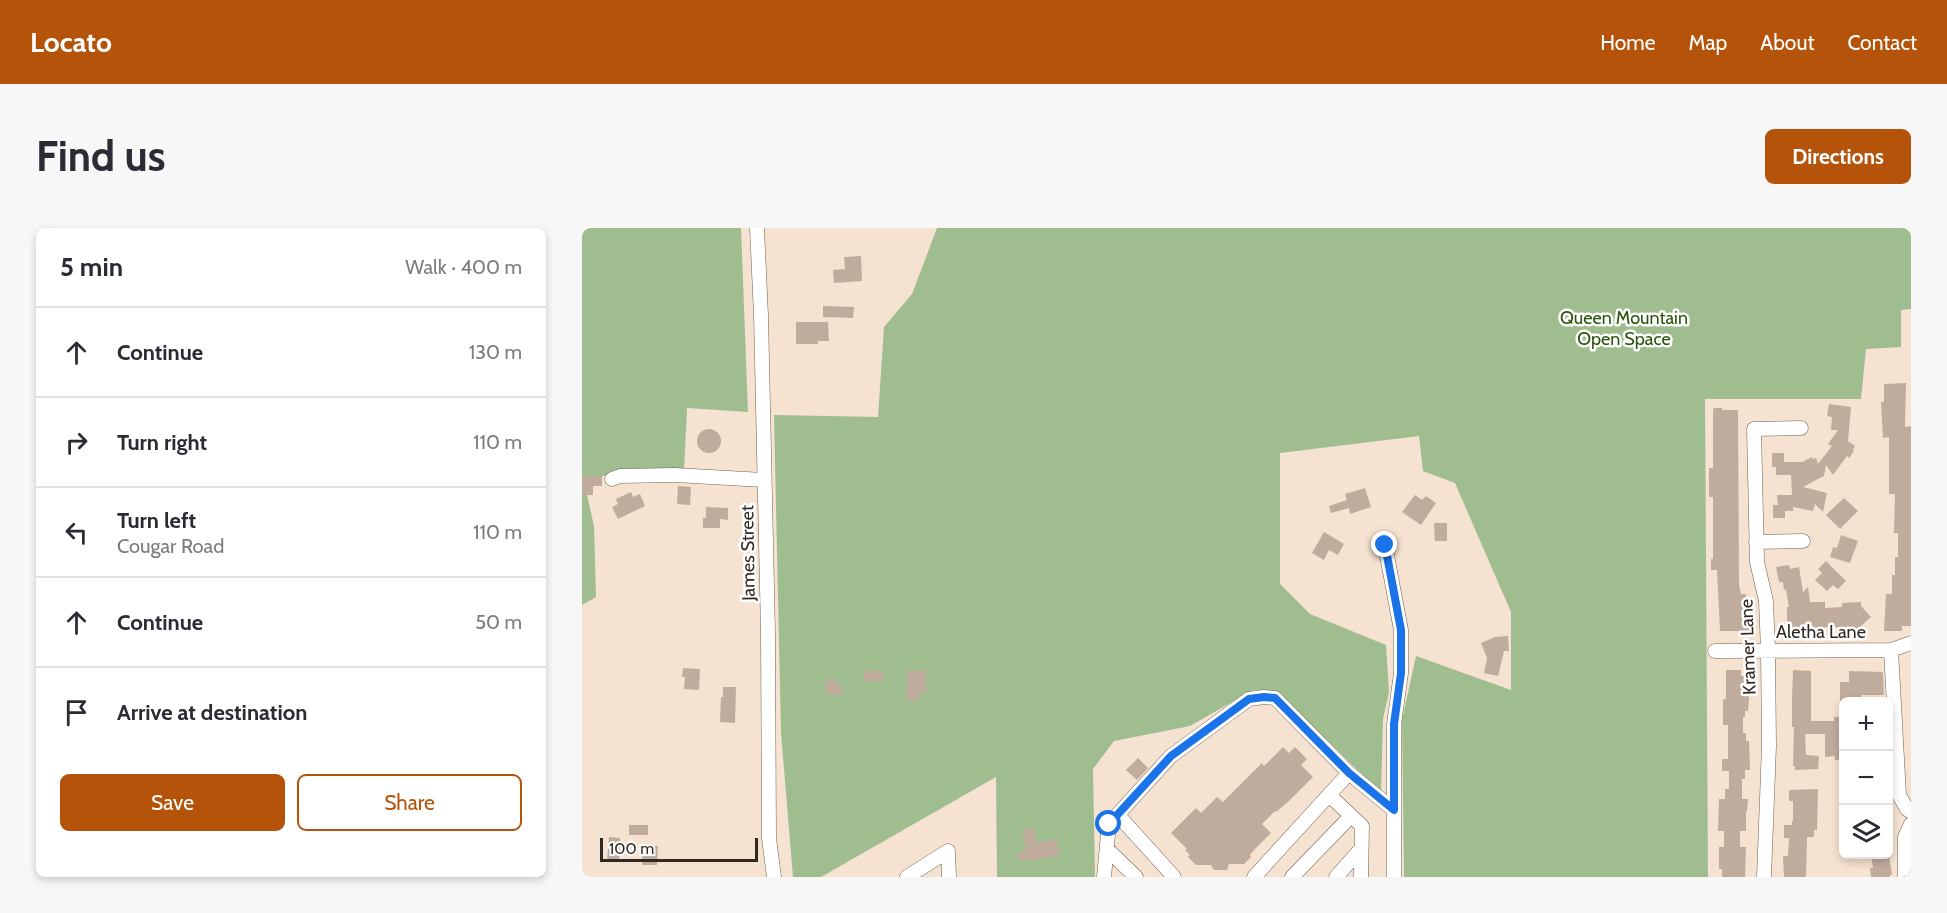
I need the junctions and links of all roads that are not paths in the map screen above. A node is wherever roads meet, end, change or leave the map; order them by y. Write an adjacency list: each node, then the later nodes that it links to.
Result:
1 (757, 228): 4 (street, James Street)
2 (1802, 428): 6 (street, Kramer Lane)
3 (612, 479): 4 (street)
4 (764, 480): 21 (street, James Street)
5 (1803, 541): 6 (street)
6 (1756, 542): 9 (street, Kramer Lane)
7 (1385, 545): 14 (street)
8 (1911, 643): 10 (street, Aletha Lane)
9 (1768, 650): 10 (street, Aletha Lane); 11 (street, Aletha Lane); 33 (street, Kramer Lane)
10 (1891, 650): 15 (street)
11 (1715, 651)
12 (1349, 773): 13 (street); 14 (street); 16 (street)
13 (1329, 795): 17 (street); 28 (street)
14 (1394, 810): 32 (street)
15 (1911, 812)
16 (1118, 815): 19 (street); 27 (street)
17 (1351, 816): 20 (street); 29 (street)
18 (1911, 824): 22 (street)
19 (1107, 849): 25 (street); 26 (street)
20 (1361, 849): 30 (street); 31 (street)
21 (773, 876)
22 (1905, 876)
23 (907, 877): 24 (street)
24 (949, 877)
25 (1104, 877)
26 (1136, 877)
27 (1174, 877)
28 (1254, 877)
29 (1293, 877)
30 (1336, 877)
31 (1361, 877)
32 (1394, 877)
33 (1764, 877)

